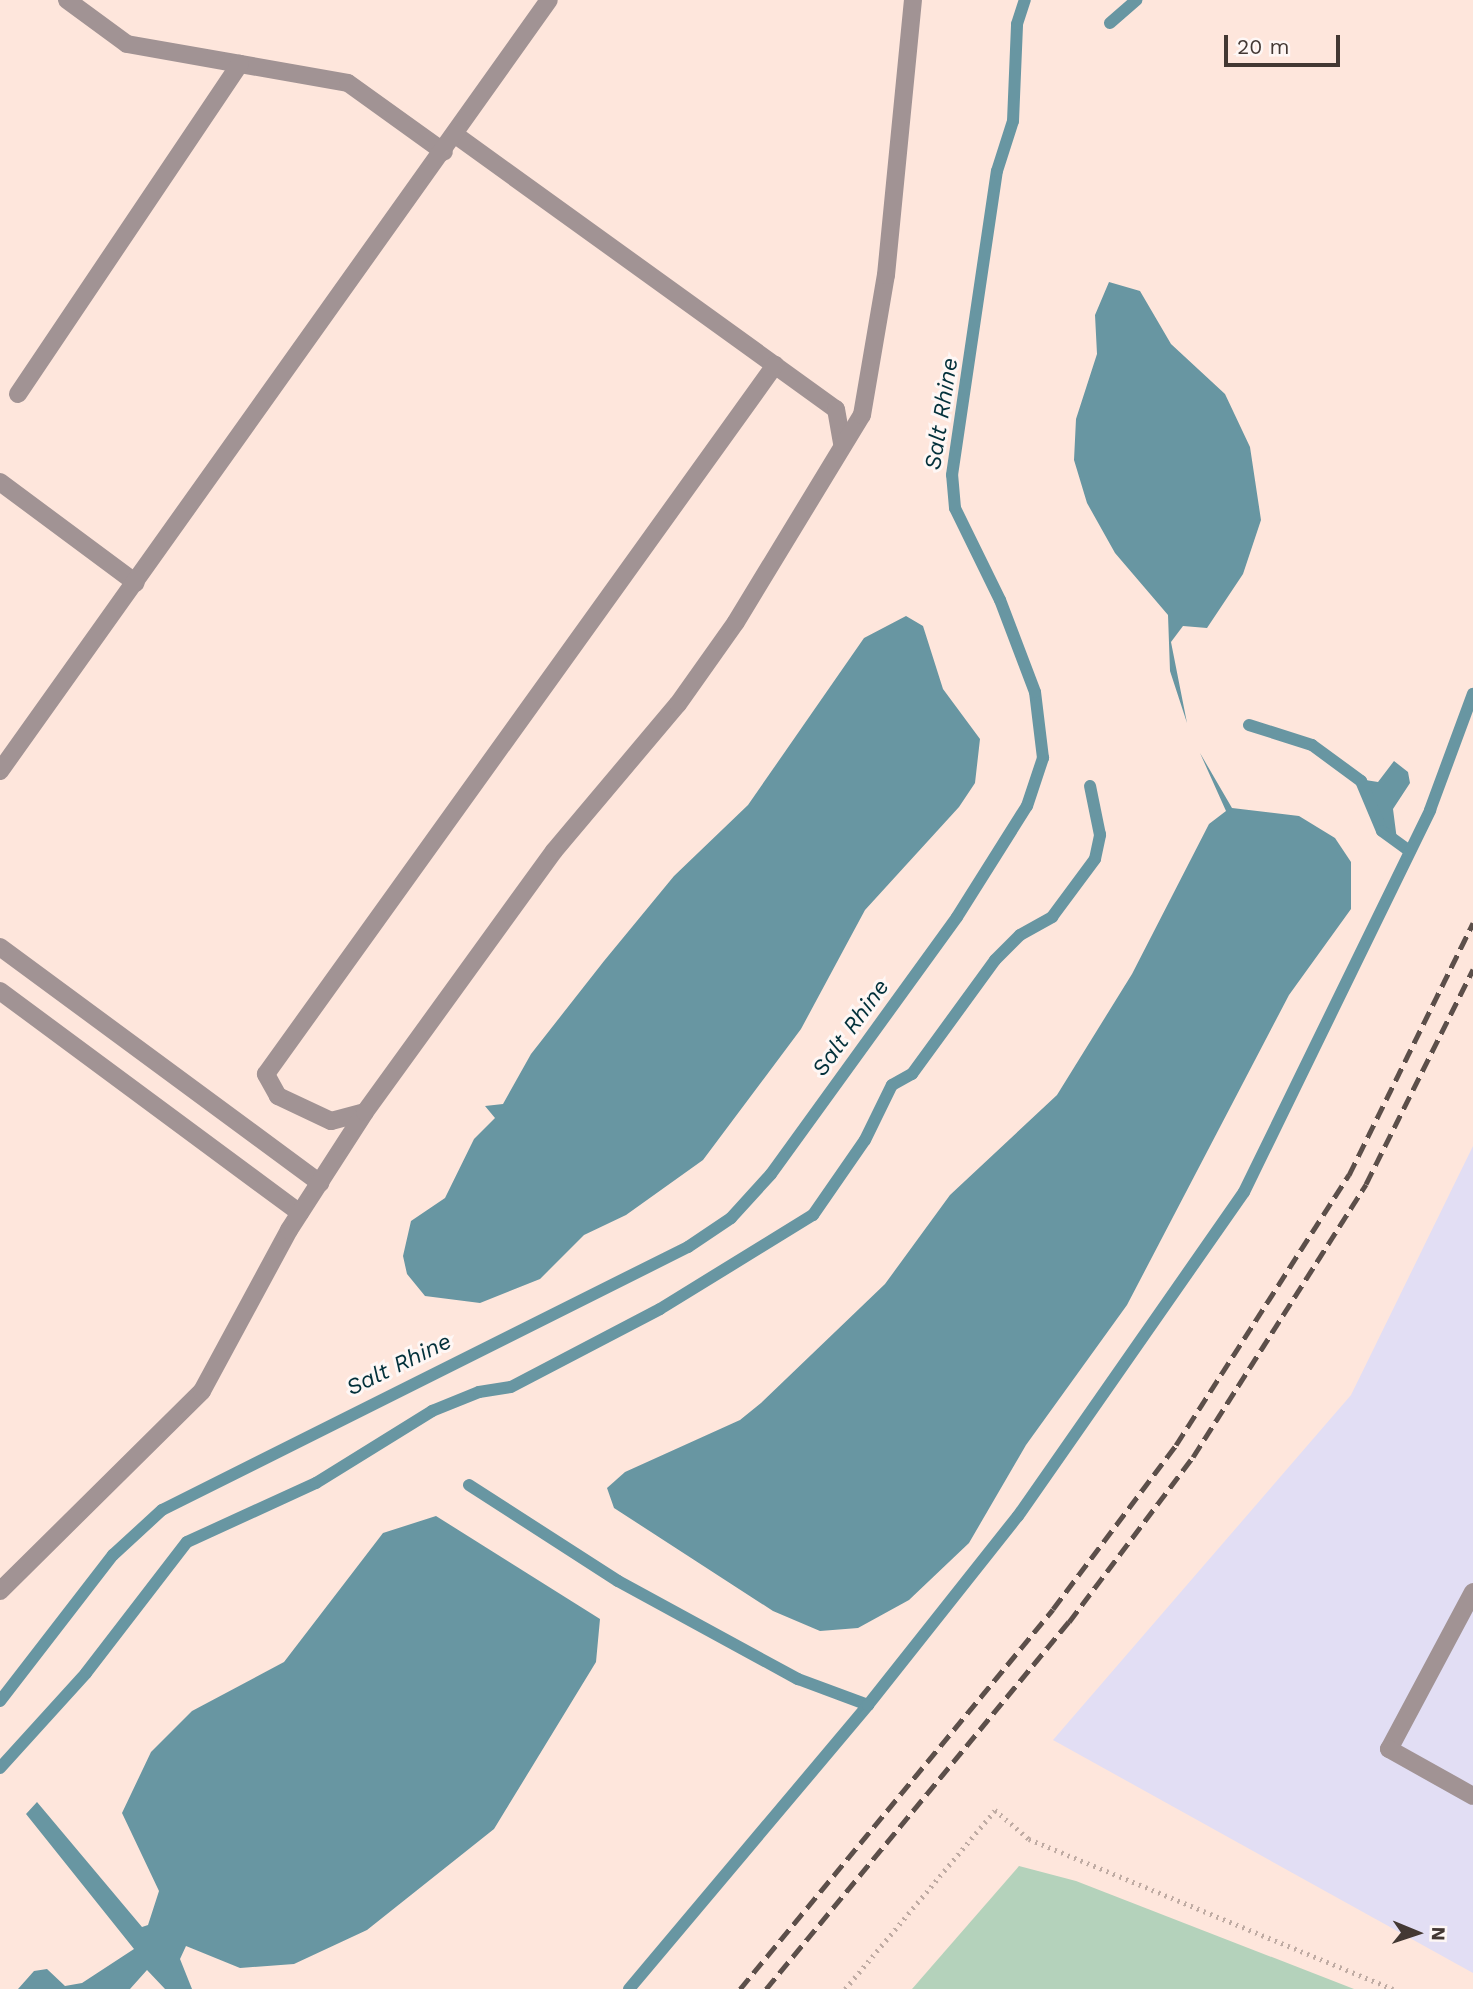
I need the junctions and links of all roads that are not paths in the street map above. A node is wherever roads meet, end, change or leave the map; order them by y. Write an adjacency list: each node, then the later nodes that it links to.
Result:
1 (66, 0): 4 (lane)
2 (549, 0): 5 (lane)
3 (913, 0): 9 (lane)
4 (240, 64): 6 (lane); 8 (lane)
5 (457, 136): 6 (lane); 7 (lane)
6 (444, 152): 11 (lane)
7 (775, 365): 9 (lane); 15 (lane)
8 (18, 394)
9 (842, 443): 15 (lane)
10 (0, 482): 11 (lane)
11 (136, 583): 12 (lane)
12 (0, 771)
13 (0, 947): 16 (lane)
14 (0, 991): 17 (lane)
15 (365, 1112): 16 (lane)
16 (320, 1183): 17 (lane)
17 (300, 1213): 18 (lane)
18 (0, 1591)
19 (1473, 1592): 20 (lane)
20 (1473, 1796)

